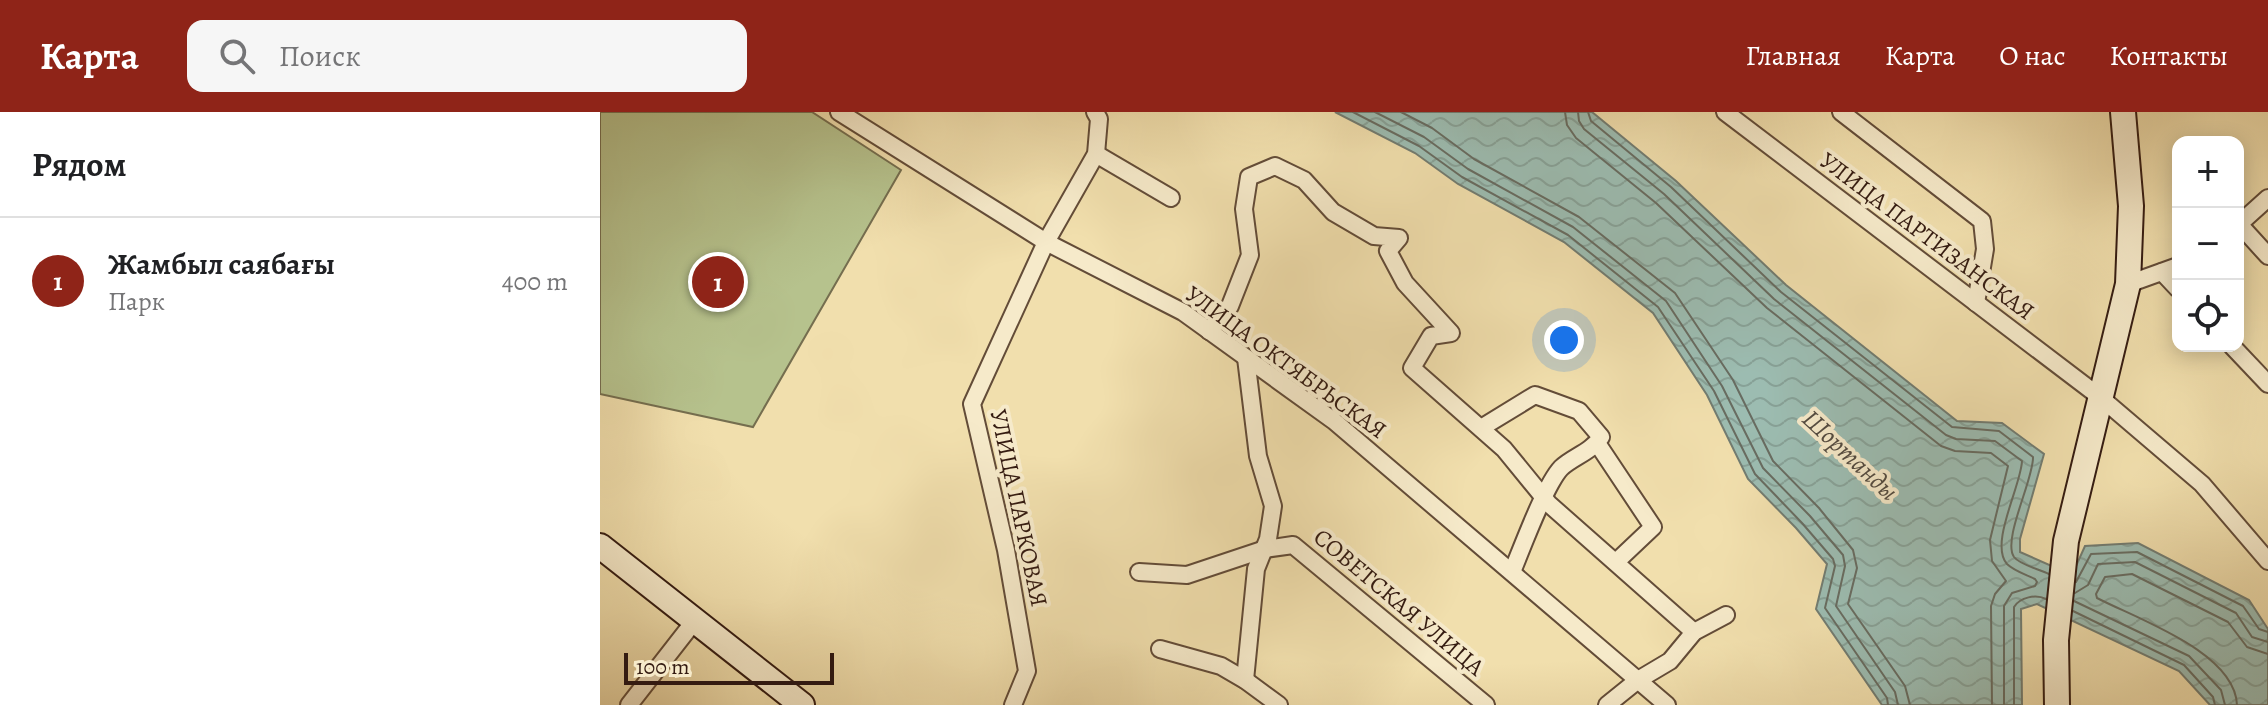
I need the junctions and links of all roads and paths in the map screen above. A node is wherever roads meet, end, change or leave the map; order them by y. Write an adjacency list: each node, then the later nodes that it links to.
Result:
1 (839, 112): 11 (street, УЛИЦА ОКТЯБРЬСКАЯ)
2 (1095, 112): 6 (street, УЛИЦА ПАРКОВАЯ)
3 (1725, 112): 15 (street, УЛИЦА ПАРТИЗАНСКАЯ)
4 (1841, 112): 15 (street)
5 (2123, 112): 14 (street)
6 (1096, 154): 7 (street); 11 (street, УЛИЦА ПАРКОВАЯ)
7 (1171, 198)
8 (2268, 198): 9 (street)
9 (2244, 219)
10 (2244, 230): 12 (street)
11 (1046, 242): 16 (street, УЛИЦА ОКТЯБРЬСКАЯ); 38 (street, УЛИЦА ПАРКОВАЯ)
12 (2268, 256)
13 (2170, 269): 14 (street)
14 (2128, 284): 20 (street)
15 (1976, 303): 20 (street, УЛИЦА ПАРТИЗАНСКАЯ)
16 (1209, 331): 18 (street, УЛИЦА ОКТЯБРЬСКАЯ); 21 (street)
17 (2238, 352): 19 (street)
18 (1246, 358): 25 (street); 29 (street, УЛИЦА ОКТЯБРЬСКАЯ)
19 (2268, 384)
20 (2100, 397): 26 (street, УЛИЦА ПАРТИЗАНСКАЯ); 43 (street)
21 (1481, 428): 22 (street); 23 (street)
22 (1597, 443): 23 (street); 27 (street)
23 (1544, 498): 27 (street); 29 (street)
24 (600, 546): 31 (street)
25 (1265, 549): 28 (street, СОВЕТСКАЯ УЛИЦА); 34 (street); 40 (street, СОВЕТСКАЯ УЛИЦА)
26 (2268, 561)
27 (1616, 562): 32 (street)
28 (1139, 572)
29 (1512, 572): 35 (street, УЛИЦА ОКТЯБРЬСКАЯ)
30 (1726, 615): 32 (street)
31 (696, 619): 36 (street); 37 (street)
32 (1694, 632): 35 (street)
33 (1160, 649): 34 (street)
34 (1245, 680): 39 (street)
35 (1638, 680): 41 (street); 42 (street, УЛИЦА ОКТЯБРЬСКАЯ)
36 (629, 705)
37 (802, 705)
38 (1013, 705)
39 (1279, 705)
40 (1486, 705)
41 (1607, 705)
42 (1667, 705)
43 (2057, 705)

